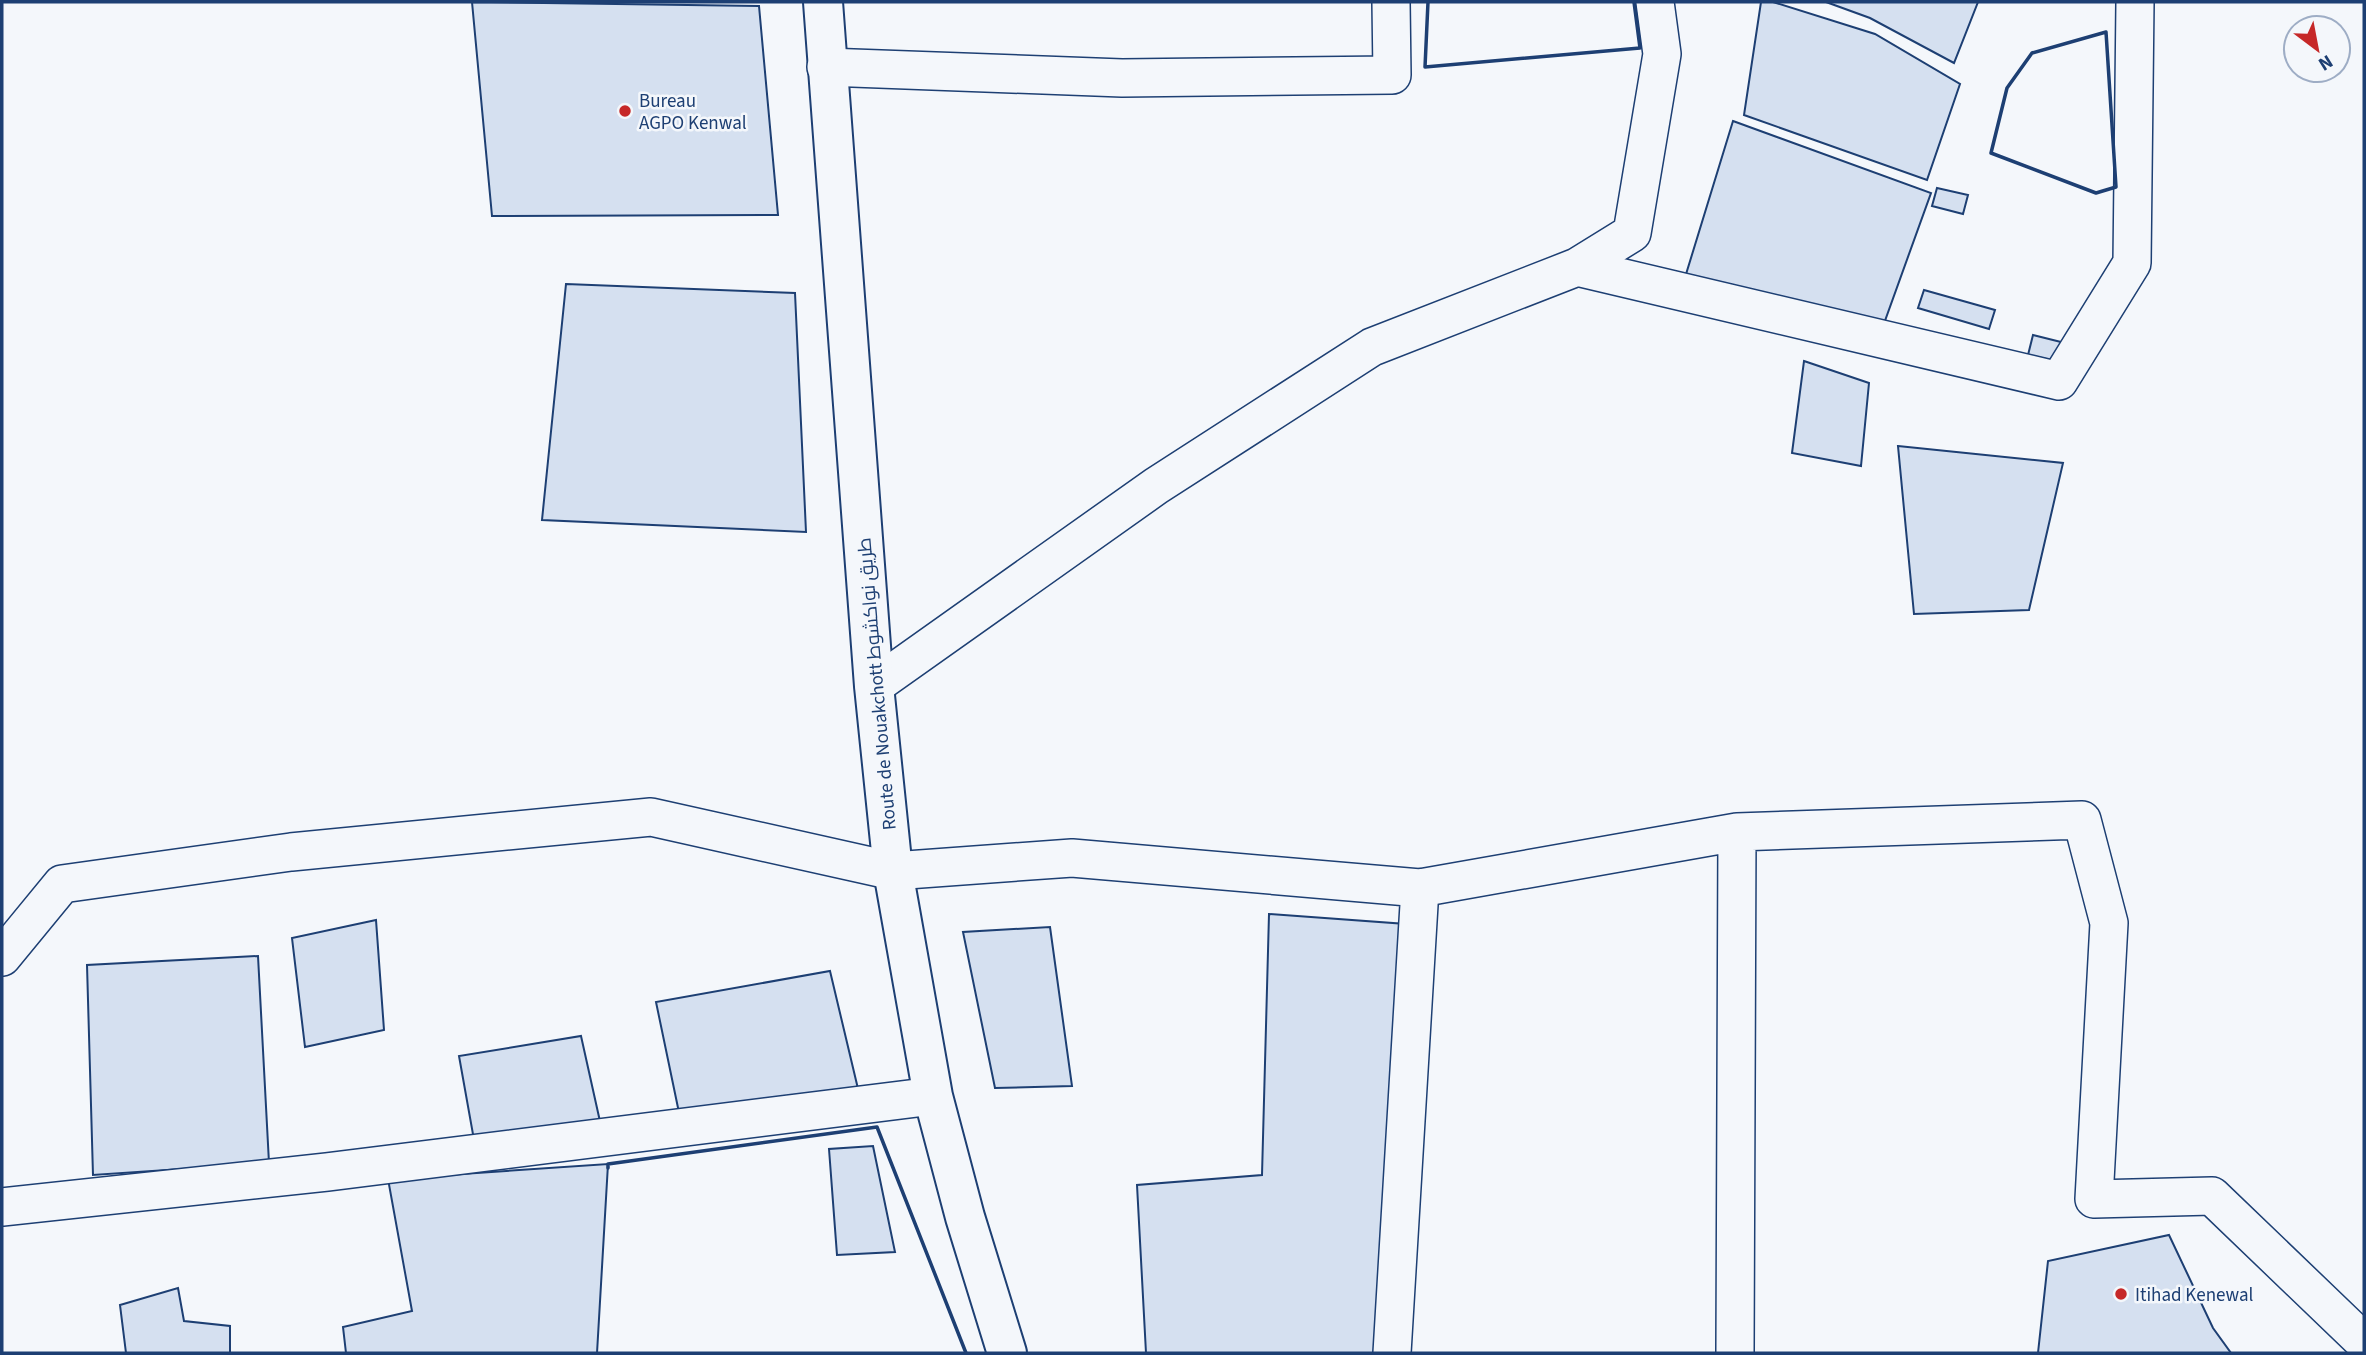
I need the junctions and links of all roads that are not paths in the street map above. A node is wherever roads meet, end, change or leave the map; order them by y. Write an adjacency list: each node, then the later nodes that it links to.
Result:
1 (823, 2): 5 (highway, Route de Nouakchott طريق نواكشوط)
2 (1391, 2): 5 (street)
3 (1655, 2): 6 (street)
4 (2135, 2): 6 (street)
5 (827, 67): 7 (highway, Route de Nouakchott طريق نواكشوط)
6 (1577, 267): 7 (street)
7 (874, 686): 9 (highway, Route de Nouakchott طريق نواكشوط)
8 (1737, 832): 10 (street); 14 (street); 17 (street)
9 (893, 871): 10 (street); 11 (street); 12 (highway, Route de Nouakchott طريق نواكشوط)
10 (1420, 888): 16 (street)
11 (2, 957)
12 (933, 1096): 13 (street); 15 (highway, Route de Nouakchott طريق نواكشوط)
13 (2, 1207)
14 (2364, 1342)
15 (1007, 1353)
16 (1392, 1353)
17 (1735, 1353)

